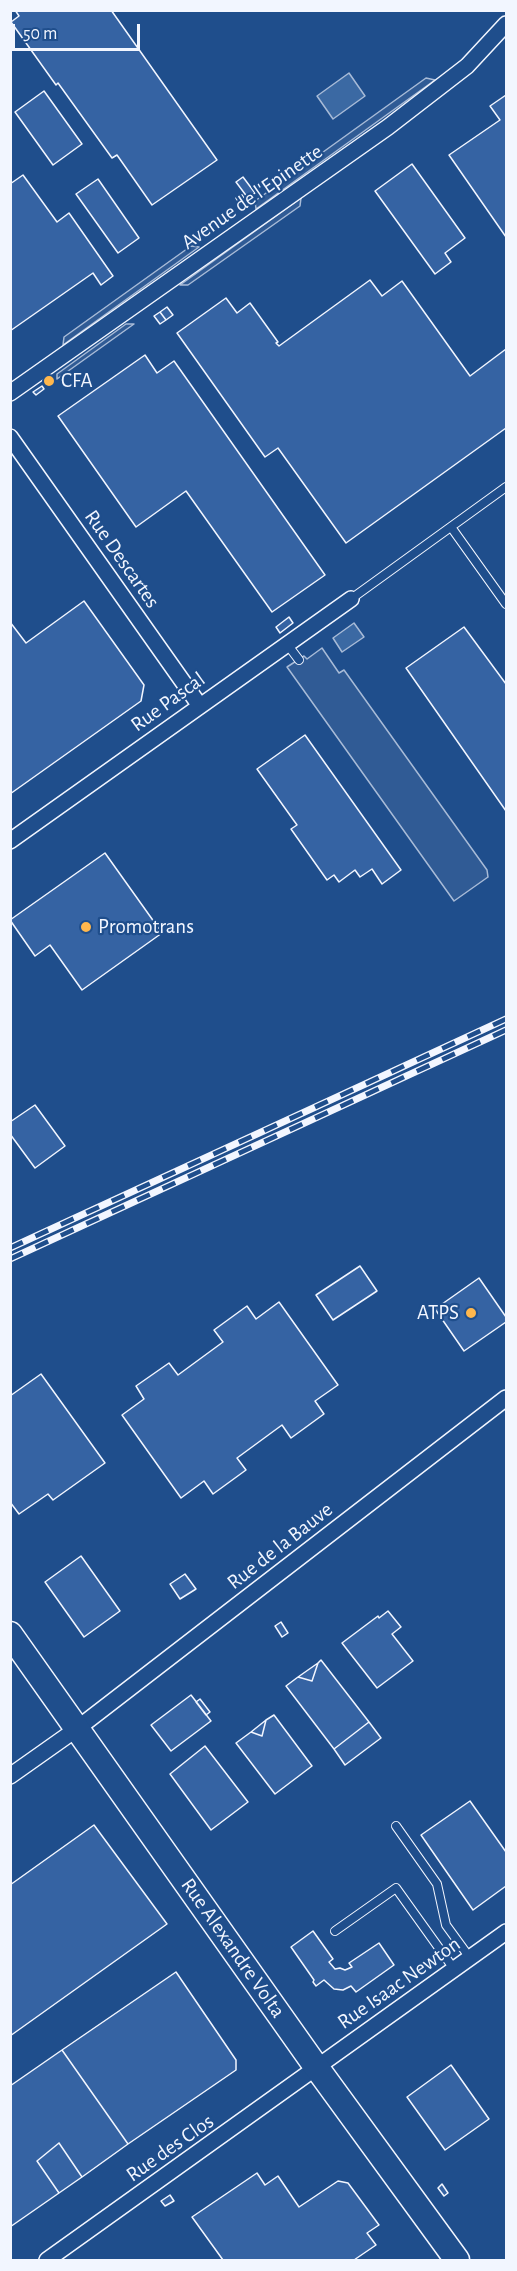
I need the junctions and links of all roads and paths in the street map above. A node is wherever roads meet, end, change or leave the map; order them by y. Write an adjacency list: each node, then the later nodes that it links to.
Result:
1 (507, 24): 2 (street, Avenue de l'Epinette)
2 (10, 393)
3 (10, 437): 10 (street, Rue Descartes)
4 (507, 487): 5 (lane)
5 (451, 527): 6 (lane); 7 (lane)
6 (351, 599): 8 (street, Rue Pascal)
7 (507, 604)
8 (287, 644): 9 (lane); 10 (street, Rue Pascal)
9 (298, 660)
10 (200, 706): 11 (street, Rue Pascal)
11 (10, 841)
12 (507, 1398): 14 (street, Rue de la Bauve)
13 (10, 1634): 14 (main road, Rue Alexandre Volta)
14 (78, 1728): 15 (street, Rue de la Bauve); 21 (main road, Rue Alexandre Volta)
15 (10, 1776)
16 (396, 1826): 19 (lane)
17 (335, 1931): 20 (lane)
18 (507, 1932): 19 (street, Rue Isaac Newton)
19 (470, 1958): 20 (street, Rue Isaac Newton)
20 (455, 1970): 21 (street, Rue Isaac Newton)
21 (317, 2068): 22 (street, Rue des Clos); 23 (main road, Rue Alexandre Volta)
22 (47, 2260)
23 (457, 2260)

